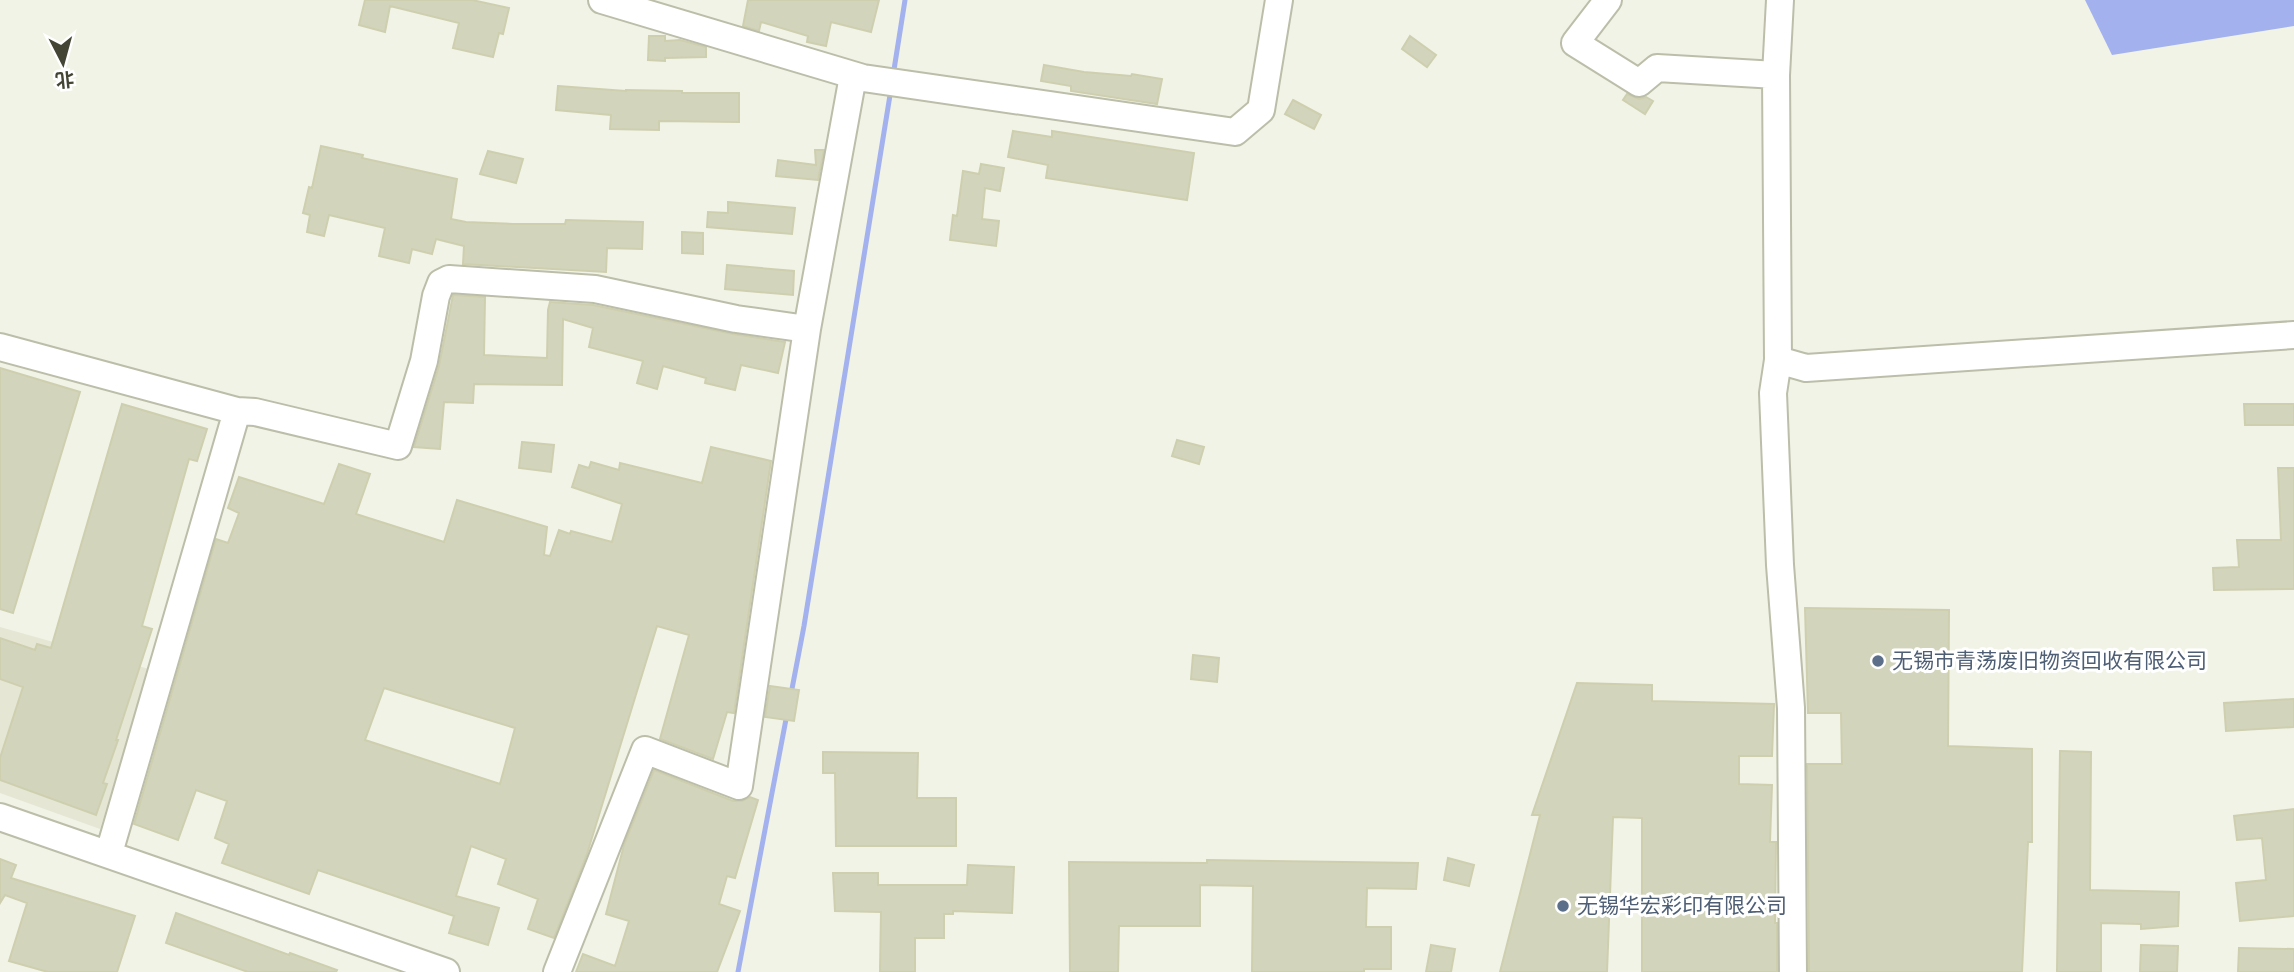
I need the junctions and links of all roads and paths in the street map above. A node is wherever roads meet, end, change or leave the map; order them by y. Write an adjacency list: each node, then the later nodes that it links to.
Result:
1 (602, 0): 6 (street)
2 (1279, 0): 6 (street)
3 (1608, 0): 5 (street)
4 (1780, 0): 5 (street)
5 (1776, 75): 10 (street)
6 (858, 77): 7 (street)
7 (807, 329): 11 (street); 15 (street)
8 (2294, 335): 10 (street)
9 (0, 346): 11 (street)
10 (1777, 360): 16 (street)
11 (237, 411): 13 (street)
12 (0, 817): 13 (street)
13 (109, 853): 14 (street)
14 (446, 972)
15 (556, 972)
16 (1793, 972)

